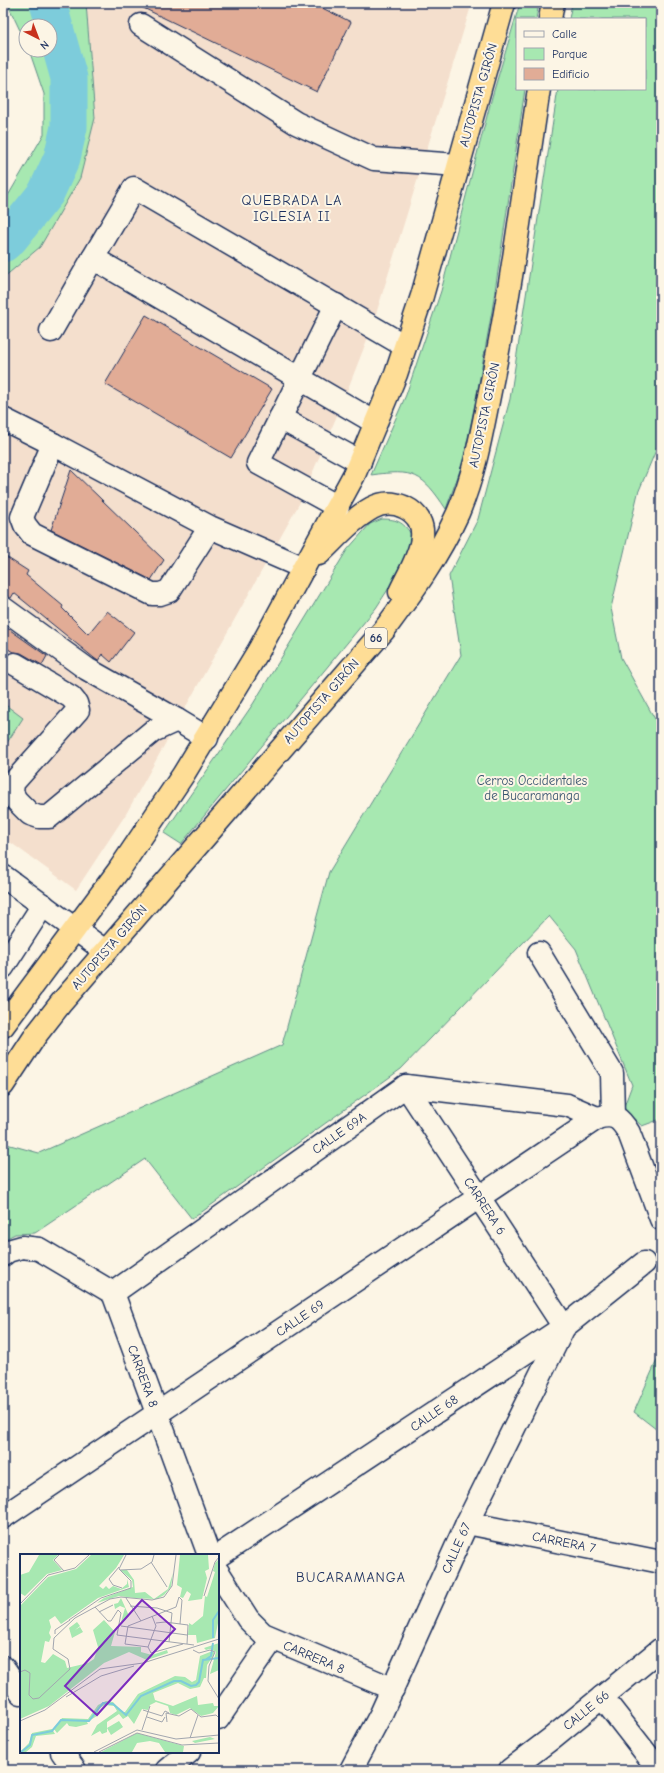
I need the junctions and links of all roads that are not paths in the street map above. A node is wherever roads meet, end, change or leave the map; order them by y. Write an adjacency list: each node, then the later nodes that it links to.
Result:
1 (504, 3): 6 (highway, AUTOPISTA GIRÓN)
2 (553, 3): 3 (highway)
3 (550, 18)
4 (141, 25): 6 (street)
5 (539, 90): 21 (highway, AUTOPISTA GIRÓN / 66)
6 (458, 165): 10 (highway, AUTOPISTA GIRÓN)
7 (93, 258): 8 (street); 9 (street); 11 (street)
8 (336, 305): 10 (street); 11 (street)
9 (51, 331)
10 (405, 346): 14 (highway, AUTOPISTA GIRÓN)
11 (299, 379): 12 (street); 14 (street)
12 (280, 418): 16 (street); 17 (street)
13 (3, 419): 15 (street)
14 (376, 423): 16 (highway, AUTOPISTA GIRÓN)
15 (53, 444): 18 (street); 18 (street)
16 (360, 462): 17 (highway, AUTOPISTA GIRÓN)
17 (338, 507): 19 (highway, AUTOPISTA GIRÓN)
18 (210, 527): 19 (street)
19 (304, 568): 21 (highway); 24 (highway, AUTOPISTA GIRÓN)
20 (3, 608): 23 (street)
21 (384, 630): 28 (highway, AUTOPISTA GIRÓN / 66)
22 (15, 664): 23 (street)
23 (177, 720): 24 (street)
24 (207, 738): 27 (highway, AUTOPISTA GIRÓN)
25 (3, 876): 26 (street)
26 (43, 905): 27 (street); 30 (street)
27 (75, 929): 28 (street); 31 (highway, AUTOPISTA GIRÓN)
28 (105, 951): 32 (highway, AUTOPISTA GIRÓN / 66)
29 (540, 953): 34 (street)
30 (3, 967)
31 (3, 1026)
32 (3, 1084)
33 (406, 1086): 34 (street); 35 (street, CARRERA 6); 39 (street, CALLE 69A)
34 (605, 1117): 35 (street, CALLE 69); 36 (street)
35 (479, 1197): 40 (street, CARRERA 6); 41 (street, CALLE 69)
36 (661, 1219)
37 (13, 1251): 39 (street)
38 (644, 1263): 40 (street, CALLE 68)
39 (113, 1293): 41 (street, CARRERA 8)
40 (564, 1327): 43 (street, CALLE 67); 45 (street, CALLE 68)
41 (157, 1414): 42 (street, CALLE 69); 44 (street, CARRERA 8)
42 (3, 1518)
43 (467, 1523): 46 (street, CARRERA 7); 51 (street, CALLE 67)
44 (209, 1554)
45 (219, 1555)
46 (661, 1562)
47 (219, 1574): 48 (street, CARRERA 8)
48 (273, 1639): 51 (street, CARRERA 8); 54 (street)
49 (661, 1649): 53 (street, CALLE 66)
50 (3, 1667): 52 (street)
51 (393, 1689): 59 (street, CALLE 67)
52 (16, 1692)
53 (602, 1697): 60 (street, CALLE 66); 61 (street)
54 (219, 1718)
55 (63, 1753): 57 (street)
56 (188, 1753): 58 (street)
57 (74, 1770)
58 (167, 1770)
59 (351, 1770)
60 (510, 1770)
61 (659, 1770)

